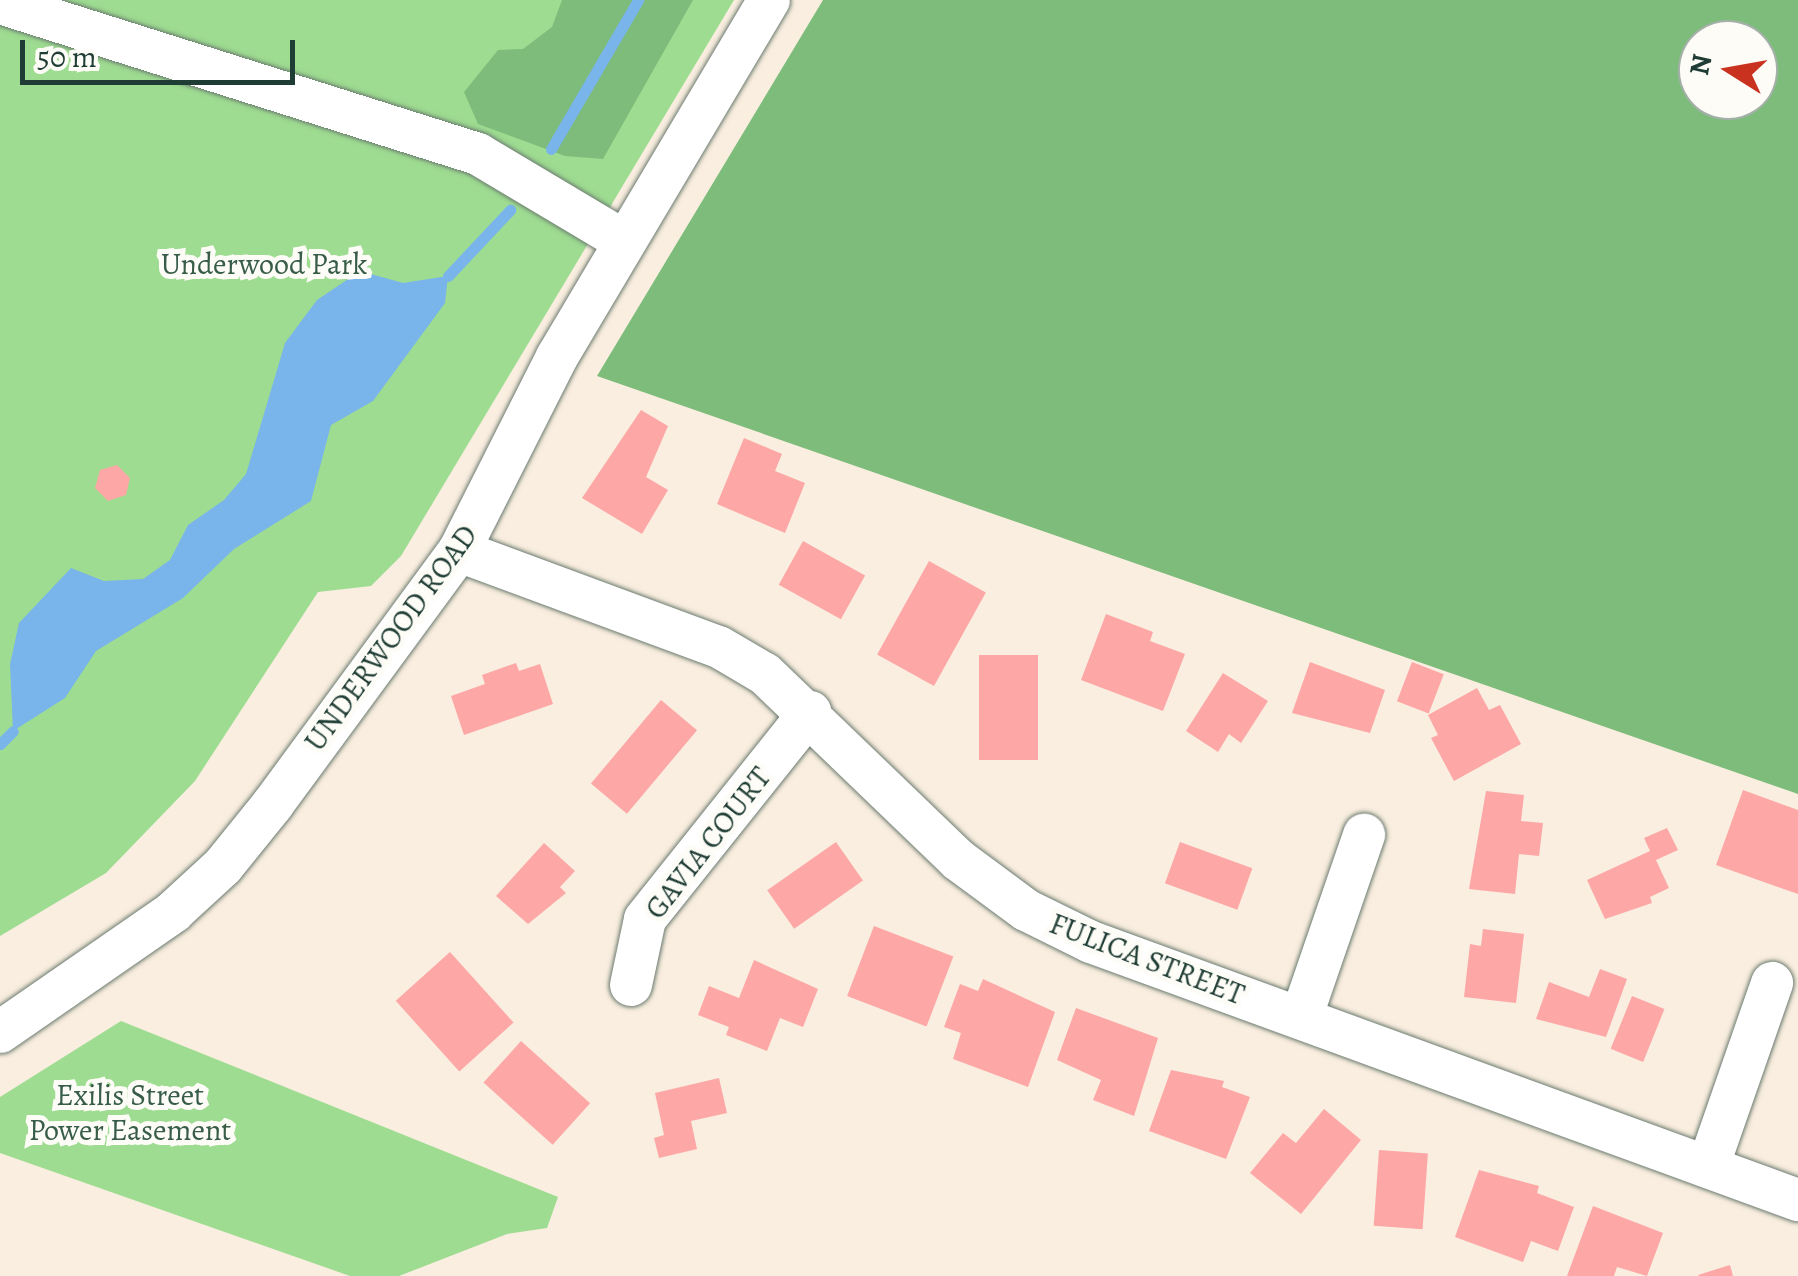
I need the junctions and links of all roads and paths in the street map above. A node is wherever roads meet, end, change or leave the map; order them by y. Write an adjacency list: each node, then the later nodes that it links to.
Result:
1 (770, 0): 3 (street, UNDERWOOD ROAD)
2 (0, 3): 3 (street)
3 (624, 241): 4 (street, UNDERWOOD ROAD)
4 (459, 550): 5 (street, FULICA STREET); 10 (street, UNDERWOOD ROAD)
5 (810, 712): 8 (street, GAVIA COURT); 9 (street, FULICA STREET)
6 (1364, 834): 9 (street)
7 (1772, 983): 11 (street)
8 (631, 985)
9 (1302, 1018): 11 (street, FULICA STREET)
10 (0, 1032)
11 (1708, 1167): 12 (street, FULICA STREET)
12 (1798, 1200)

